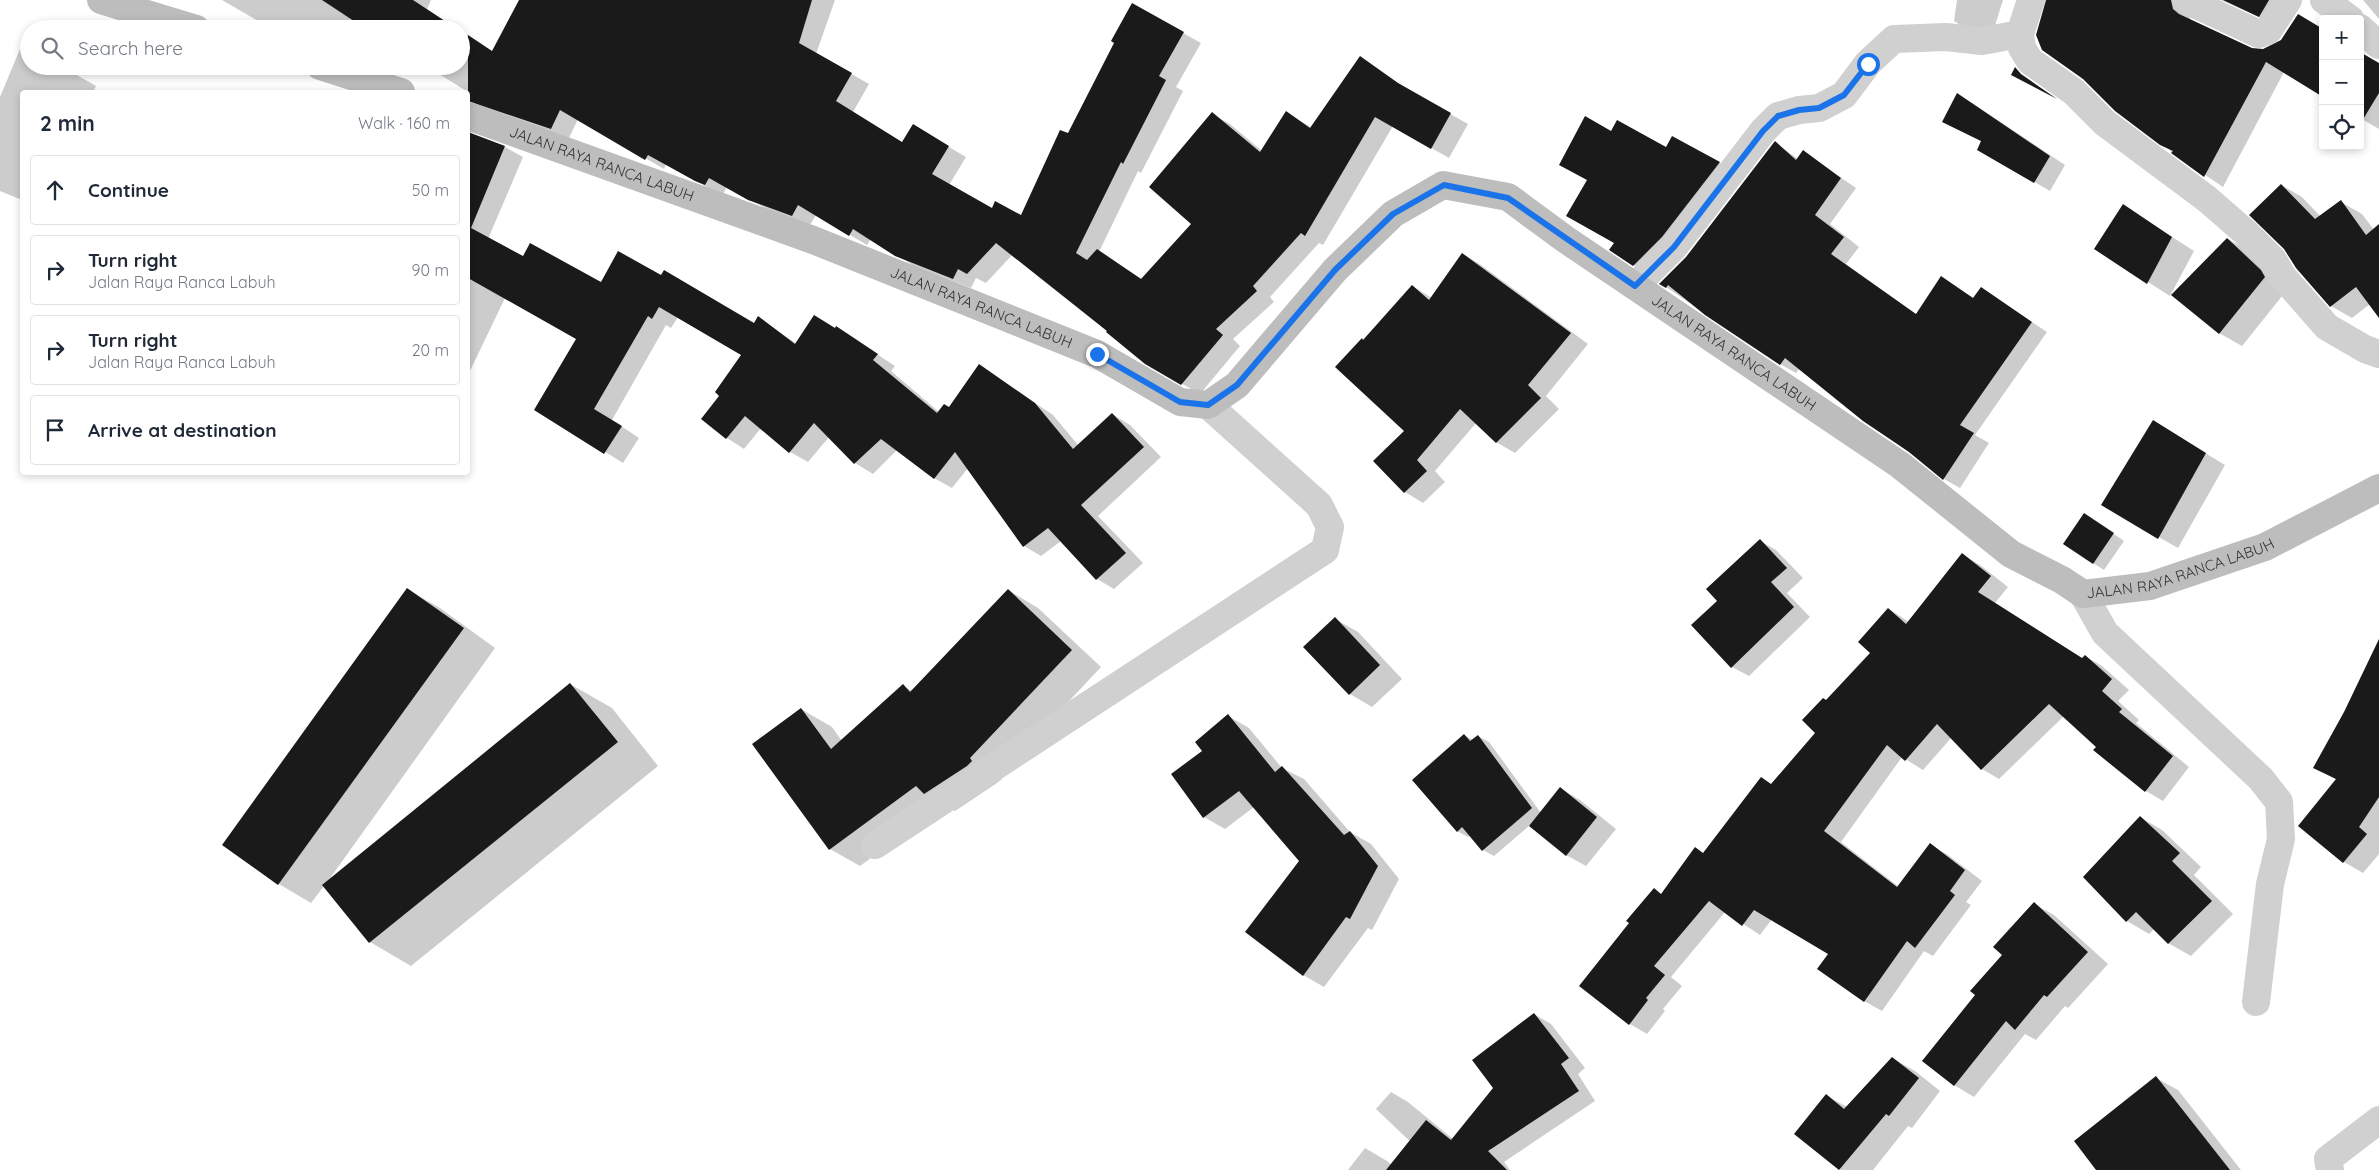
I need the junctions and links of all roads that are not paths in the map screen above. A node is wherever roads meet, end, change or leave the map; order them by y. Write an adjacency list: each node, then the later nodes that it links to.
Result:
1 (100, 0): 7 (street)
2 (2030, 0): 9 (street)
3 (2186, 0): 4 (street)
4 (2288, 0)
5 (2324, 0): 6 (street)
6 (2345, 15)
7 (166, 20)
8 (2364, 32): 10 (street)
9 (2020, 34): 14 (street); 15 (street)
10 (2379, 45)
11 (348, 75): 12 (street)
12 (395, 90)
13 (470, 117): 16 (street, JALAN RAYA RANCA LABUH)
14 (1635, 286): 16 (street, JALAN RAYA RANCA LABUH); 18 (street, JALAN RAYA RANCA LABUH)
15 (2379, 354)
16 (1208, 405): 19 (street)
17 (2379, 488): 18 (street, JALAN RAYA RANCA LABUH)
18 (2083, 594): 20 (street)
19 (875, 846)
20 (2256, 1002)
21 (2379, 1120): 22 (street)
22 (2330, 1170)

